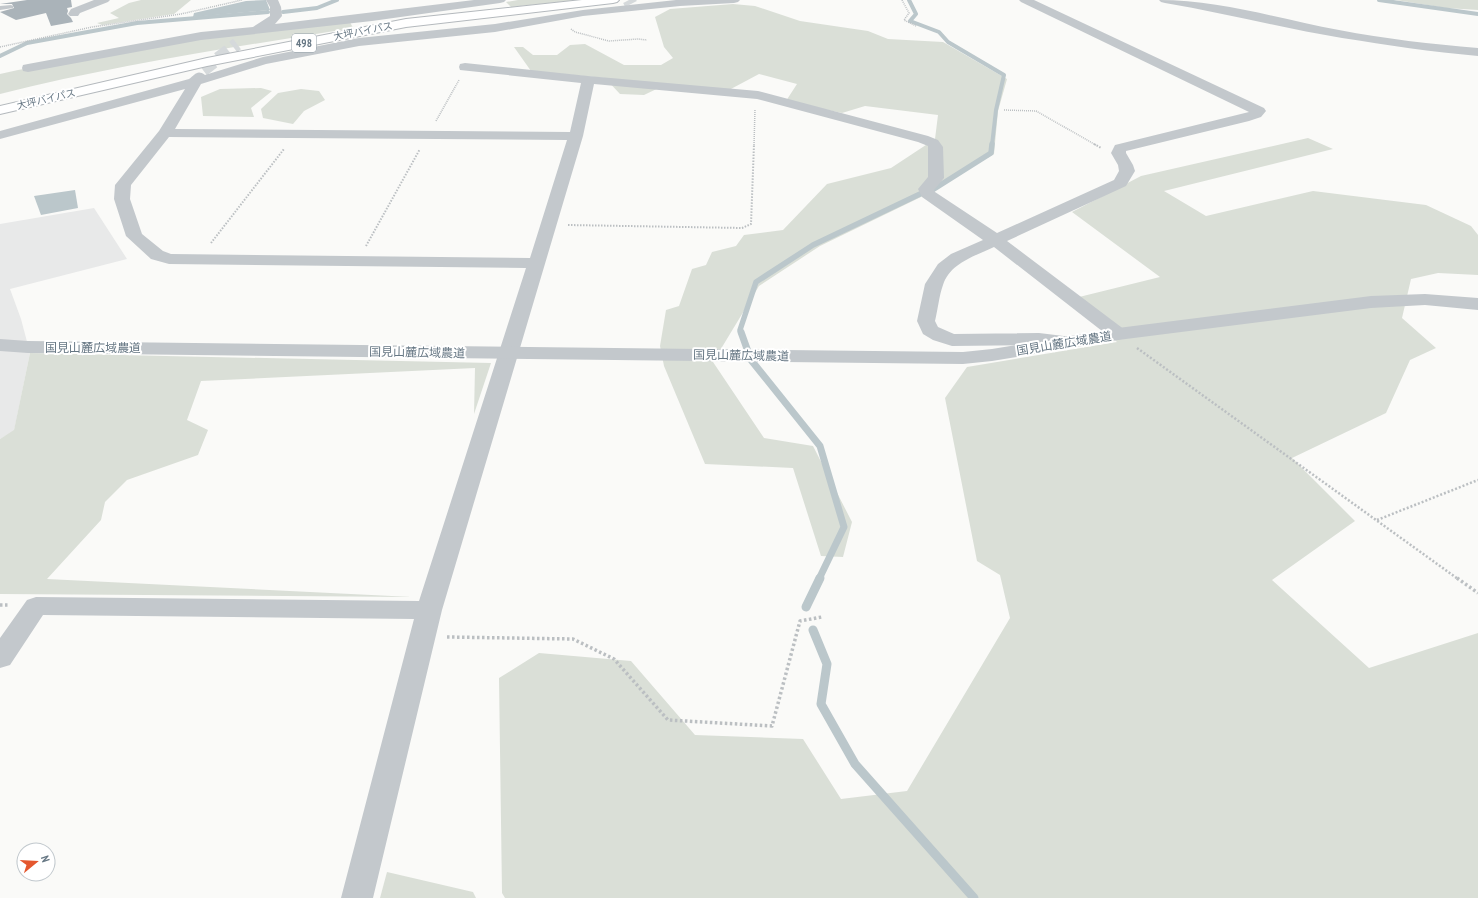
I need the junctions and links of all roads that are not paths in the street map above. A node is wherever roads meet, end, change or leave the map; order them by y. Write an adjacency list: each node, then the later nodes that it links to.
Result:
1 (104, 0): 13 (street)
2 (272, 0): 15 (street)
3 (734, 0): 8 (street)
4 (1025, 0): 30 (street)
5 (1165, 0): 17 (street)
6 (467, 2): 9 (street); 15 (street)
7 (614, 3): 8 (street); 9 (highway, 大坪バイパス / 498); 23 (street)
8 (680, 3): 10 (street)
9 (500, 4): 14 (highway, 大坪バイパス / 498)
10 (631, 4)
11 (11, 7): 12 (lane)
12 (0, 8)
13 (74, 14)
14 (406, 23): 21 (highway); 24 (highway, 大坪バイパス / 498)
15 (257, 30): 16 (street); 19 (street)
16 (237, 44)
17 (1478, 52)
18 (465, 67): 22 (street)
19 (28, 68)
20 (203, 70): 23 (street)
21 (77, 79)
22 (588, 80): 29 (street); 30 (street)
23 (194, 82): 27 (street); 28 (street)
24 (110, 84): 25 (highway, 大坪バイパス / 498); 26 (highway)
25 (0, 110)
26 (0, 117)
27 (165, 133): 29 (street); 31 (street)
28 (0, 135)
29 (576, 136): 31 (street)
30 (995, 240): 33 (street); 34 (street)
31 (537, 263): 36 (street)
32 (1478, 304): 33 (street, 国見山麓広域農道)
33 (1118, 334): 34 (street, 国見山麓広域農道)
34 (1073, 342): 36 (street, 国見山麓広域農道)
35 (0, 345): 36 (street, 国見山麓広域農道)
36 (509, 353): 37 (street)
37 (426, 623): 38 (street); 39 (street)
38 (0, 658)
39 (357, 898)

